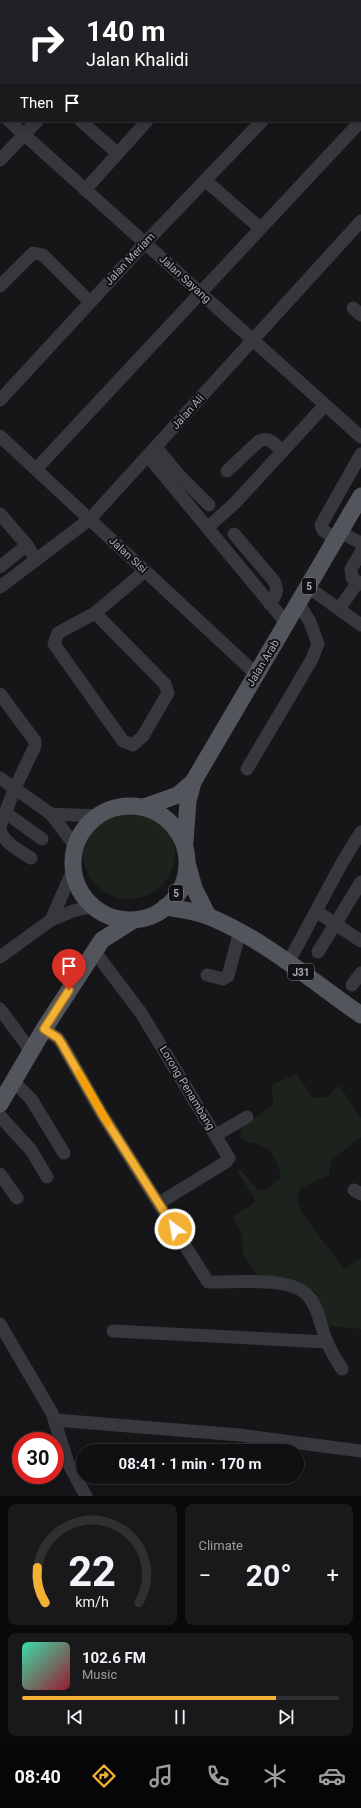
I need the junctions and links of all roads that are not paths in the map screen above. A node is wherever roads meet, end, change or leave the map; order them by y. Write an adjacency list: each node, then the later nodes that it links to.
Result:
1 (10, 122): 7 (street, Jalan Sayang)
2 (36, 122): 7 (street)
3 (82, 122): 8 (street)
4 (146, 122): 8 (street)
5 (261, 122): 10 (street, Jalan Meriam)
6 (360, 122): 13 (street)
7 (24, 135): 9 (street); 11 (street, Jalan Sayang)
8 (117, 153): 11 (street)
9 (0, 160)
10 (205, 180): 13 (street); 14 (street, Jalan Meriam)
11 (85, 190): 14 (street, Jalan Sayang)
12 (361, 221): 18 (street, Jalan Ali)
13 (260, 228): 16 (street)
14 (145, 243): 16 (street, Jalan Sayang); 17 (street, Jalan Meriam)
15 (0, 286): 17 (street)
16 (200, 293): 18 (street, Jalan Sayang); 26 (street)
17 (90, 302): 19 (street, Jalan Meriam)
18 (253, 340): 20 (street, Jalan Sayang); 23 (street, Jalan Ali)
19 (0, 400)
20 (325, 405): 22 (street, Jalan Sayang); 24 (street)
21 (0, 436): 26 (street, Jalan Sisi)
22 (361, 437)
23 (152, 451): 29 (street); 31 (street, Jalan Ali); 32 (street)
24 (282, 452): 27 (street); 32 (street)
25 (361, 454): 34 (street)
26 (36, 469): 31 (street, Jalan Sisi)
27 (227, 471)
28 (361, 496): 34 (main road, Jalan Arab / 5)
29 (209, 506)
30 (0, 514): 36 (street)
31 (90, 519): 38 (street, Jalan Ali); 40 (street, Jalan Sisi)
32 (208, 528): 44 (street)
33 (234, 534): 44 (street)
34 (338, 536): 35 (street); 43 (main road, Jalan Arab / 5)
35 (361, 543)
36 (27, 545): 38 (street); 39 (street)
37 (361, 552): 41 (street)
38 (36, 560): 42 (street, Jalan Ali)
39 (0, 567)
40 (145, 571): 47 (street); 50 (street, Jalan Sisi)
41 (359, 583): 46 (street)
42 (0, 587)
43 (308, 587): 45 (main road, Jalan Arab / 5); 46 (street)
44 (270, 604): 48 (street)
45 (299, 604): 48 (main road, Jalan Arab / 5); 52 (street)
46 (339, 609): 49 (street)
47 (94, 613): 47 (street)
48 (287, 624): 50 (main road, Jalan Arab / 5)
49 (361, 625)
50 (256, 674): 54 (main road, Jalan Arab / 5)
51 (0, 694): 55 (street)
52 (248, 769)
53 (0, 778): 55 (street)
54 (193, 782): 56 (main road, Jalan Arab / 5); 65 (main road, 5)
55 (14, 788): 57 (street); 58 (street)
56 (144, 807): 59 (main road); 65 (main road)
57 (6, 812): 60 (street); 63 (street)
58 (50, 814): 59 (street); 64 (street)
59 (99, 816): 64 (main road)
60 (0, 826)
61 (0, 830): 66 (street)
62 (361, 832): 71 (street)
63 (42, 839)
64 (76, 847): 67 (main road)
65 (186, 850): 69 (main road, 5); 72 (main road)
66 (31, 858)
67 (74, 868): 70 (main road); 73 (street)
68 (361, 882): 75 (street)
69 (165, 907): 72 (main road, J31); 74 (main road, 5)
70 (95, 908): 73 (street); 74 (main road); 78 (main road)
71 (316, 911): 75 (street); 81 (street)
72 (208, 916): 76 (main road, J31)
73 (51, 920): 80 (street)
74 (132, 921): 78 (main road, 5)
75 (335, 924): 77 (street); 79 (street)
76 (240, 931): 81 (main road, J31); 83 (street)
77 (361, 941)
78 (99, 946): 87 (main road, 5); 93 (street, Lorong Penambang)
79 (318, 952)
80 (0, 957)
81 (288, 963): 86 (main road, J31)
82 (361, 973): 84 (street)
83 (207, 975)
84 (352, 985)
85 (0, 1009): 88 (street)
86 (361, 1015)
87 (44, 1029): 88 (main road, 5); 98 (street)
88 (31, 1051): 89 (main road, 5)
89 (13, 1081): 90 (main road, 5); 94 (street)
90 (0, 1104)
91 (0, 1116): 96 (street)
92 (247, 1117): 93 (street)
93 (216, 1136): 98 (street, Lorong Penambang)
94 (64, 1153)
95 (0, 1174): 97 (street)
96 (47, 1177)
97 (17, 1198)
98 (159, 1203): 101 (street)
99 (0, 1324): 103 (street)
100 (113, 1331): 101 (street)
101 (327, 1342): 102 (street)
102 (342, 1369)
103 (55, 1420): 104 (street); 105 (street)
104 (361, 1451)
105 (86, 1496)

